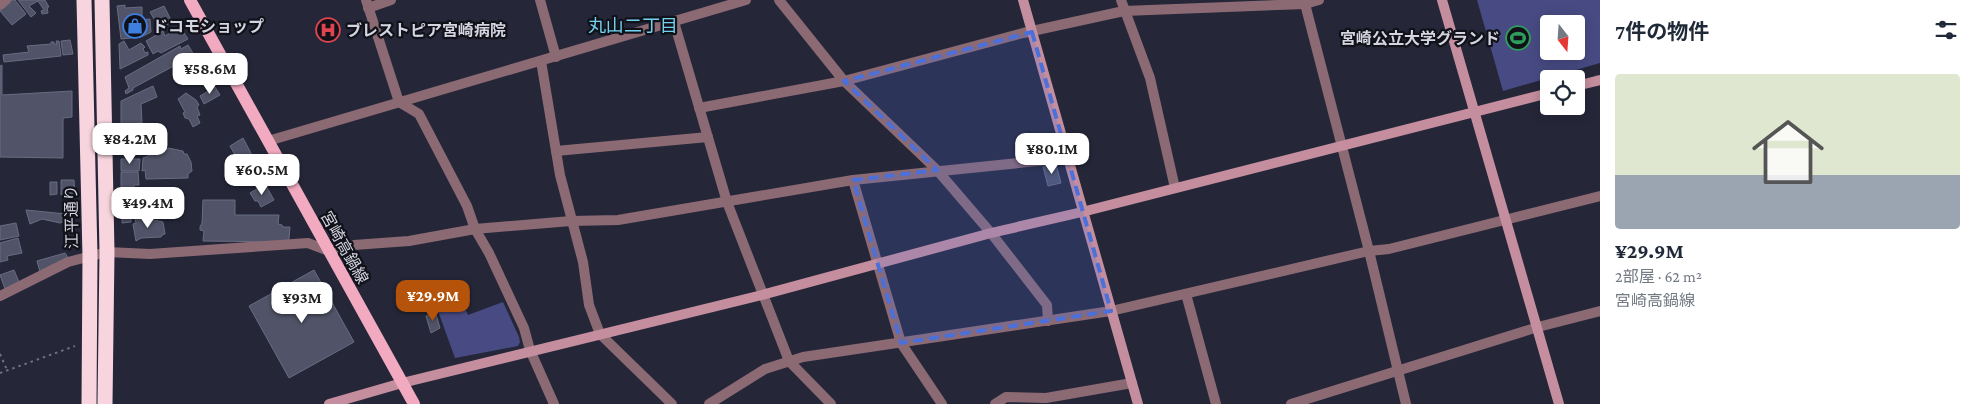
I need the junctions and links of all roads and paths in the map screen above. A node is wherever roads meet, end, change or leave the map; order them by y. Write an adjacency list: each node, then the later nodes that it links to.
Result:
1 (6, 0): 15 (street)
2 (84, 0): 46 (highway, 江平通り)
3 (102, 0): 45 (highway)
4 (190, 0): 29 (main road, 宮崎高鍋線)
5 (391, 0): 14 (street)
6 (746, 0): 17 (street)
7 (779, 0): 22 (street)
8 (1023, 0): 18 (street)
9 (1121, 0): 16 (street)
10 (1319, 0): 13 (street)
11 (1442, 0): 27 (street)
12 (542, 1): 19 (street)
13 (1304, 2): 16 (street); 30 (street)
14 (367, 4): 25 (street)
15 (0, 5)
16 (1124, 11): 18 (street); 35 (street)
17 (674, 22): 19 (street); 26 (street)
18 (1032, 32): 22 (street); 32 (street)
19 (556, 57): 20 (street)
20 (541, 62): 25 (street); 31 (street)
21 (1600, 80): 23 (street)
22 (844, 81): 26 (street); 33 (street)
23 (1585, 84)
24 (1540, 95): 27 (street)
25 (399, 102): 29 (street); 41 (street)
26 (699, 108): 28 (street)
27 (1474, 112): 30 (street); 39 (street)
28 (708, 137): 31 (street); 37 (street)
29 (268, 141): 43 (main road, 宮崎高鍋線)
30 (1342, 146): 35 (street); 44 (street)
31 (556, 151): 40 (street)
32 (1068, 158): 33 (street); 38 (street)
33 (937, 170): 34 (street); 42 (street)
34 (853, 180): 37 (street); 47 (street)
35 (1175, 188): 38 (street)
36 (1600, 196): 39 (street)
37 (727, 202): 40 (street); 49 (street)
38 (1082, 212): 42 (street); 51 (street)
39 (1505, 220): 44 (street); 54 (street)
40 (571, 221): 41 (street); 55 (street)
41 (475, 229): 43 (street); 58 (street)
42 (991, 233): 47 (street); 53 (street)
43 (329, 251): 45 (street); 64 (main road, 宮崎高鍋線)
44 (1369, 251): 48 (street); 62 (street)
45 (106, 252): 46 (street); 67 (highway)
46 (90, 256): 50 (street); 56 (highway, 江平通り)
47 (878, 263): 49 (street); 57 (street)
48 (1186, 294): 51 (street); 77 (street)
49 (762, 295): 55 (street); 60 (street)
50 (0, 296)
51 (1110, 311): 53 (street); 65 (street)
52 (1600, 311): 54 (street)
53 (1048, 321): 57 (street)
54 (1538, 328): 62 (street); 80 (street)
55 (600, 334): 58 (street); 71 (street)
56 (89, 342): 61 (path); 66 (highway, 江平通り)
57 (901, 343): 60 (street); 74 (street)
58 (530, 350): 64 (street); 70 (street)
59 (0, 354): 61 (path)
60 (789, 361): 72 (street); 73 (street)
61 (7, 370): 63 (path)
62 (1398, 372): 78 (street); 79 (street)
63 (0, 373)
64 (402, 383): 68 (street); 69 (main road, 宮崎高鍋線)
65 (1132, 383): 75 (street); 76 (street)
66 (89, 404)
67 (106, 404)
68 (329, 404)
69 (414, 404)
70 (554, 404)
71 (672, 404)
72 (709, 404)
73 (831, 404)
74 (942, 404)
75 (994, 404)
76 (1138, 404)
77 (1216, 404)
78 (1291, 404)
79 (1406, 404)
80 (1559, 404)

